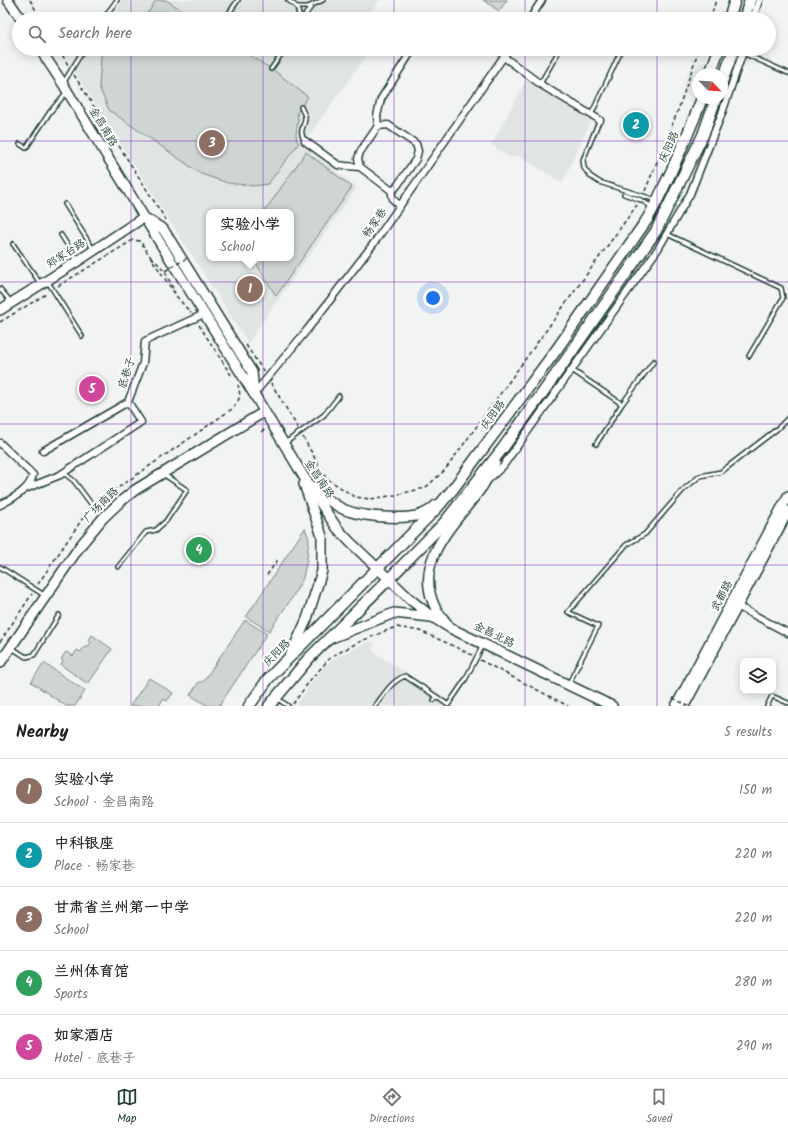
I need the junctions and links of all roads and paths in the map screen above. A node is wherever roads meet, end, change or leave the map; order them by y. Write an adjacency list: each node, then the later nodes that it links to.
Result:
1 (8, 0): 14 (street)
2 (30, 0): 15 (path)
3 (117, 0): 16 (lane)
4 (238, 0): 17 (lane)
5 (288, 0): 13 (lane)
6 (323, 0): 12 (lane)
7 (542, 0): 20 (street)
8 (716, 0): 21 (path)
9 (735, 0): 22 (main road)
10 (750, 0): 23 (main road)
11 (759, 0): 24 (street)
12 (312, 5): 13 (lane); 19 (lane)
13 (297, 7): 18 (lane)
14 (16, 12)
15 (37, 12)
16 (109, 12)
17 (230, 12)
18 (299, 12)
19 (306, 12)
20 (534, 12)
21 (712, 12)
22 (731, 12)
23 (746, 12)
24 (755, 12)
25 (44, 56): 44 (street, 金昌南路)
26 (63, 56): 39 (path)
27 (79, 56): 39 (lane)
28 (280, 56): 40 (lane)
29 (408, 56): 50 (street)
30 (556, 56): 43 (lane)
31 (619, 56): 48 (lane)
32 (697, 56): 56 (path)
33 (716, 56): 38 (main road)
34 (737, 56): 41 (main road)
35 (738, 56): 63 (street)
36 (753, 56): 42 (lane)
37 (504, 57): 43 (street); 60 (street, 畅家巷)
38 (712, 68)
39 (71, 69): 44 (lane); 62 (path)
40 (271, 69)
41 (728, 71)
42 (788, 73)
43 (540, 84): 48 (street)
44 (65, 88): 52 (lane); 61 (street, 金昌南路)
45 (700, 104): 59 (main road, 庆阳路)
46 (714, 104): 100 (main road, 庆阳路)
47 (301, 107): 51 (lane)
48 (591, 115): 49 (street)
49 (600, 120): 56 (lane)
50 (378, 126): 53 (street); 54 (street)
51 (305, 141): 53 (street)
52 (20, 144)
53 (360, 167): 54 (street)
54 (392, 191): 60 (street)
55 (624, 194): 57 (lane)
56 (642, 196): 59 (lane)
57 (641, 200): 59 (lane); 96 (path)
58 (65, 204): 66 (lane)
59 (656, 204): 107 (main road, 庆阳路)
60 (400, 205): 88 (street, 畅家巷)
61 (144, 217): 66 (street, 郑家台路); 79 (street, 金昌南路); 90 (street, 金昌南路)
62 (167, 222)
63 (667, 234): 84 (lane); 86 (street)
64 (61, 235): 71 (lane)
65 (13, 244): 73 (lane)
66 (94, 250): 71 (street, 郑家台路)
67 (187, 253): 70 (path)
68 (148, 254): 72 (path); 75 (path); 76 (path)
69 (187, 258): 72 (path, bridge)
70 (190, 259)
71 (78, 261): 73 (street, 郑家台路)
72 (165, 270): 76 (path)
73 (44, 282): 75 (lane); 77 (street, 郑家台路)
74 (0, 290): 77 (lane)
75 (53, 290): 81 (path); 82 (lane)
76 (177, 297): 80 (path)
77 (12, 303): 78 (street, 郑家台路)
78 (0, 310)
79 (204, 314): 80 (street, 底巷子); 90 (street, 金昌南路)
80 (194, 318): 87 (path); 92 (street, 底巷子)
81 (0, 322)
82 (82, 336)
83 (243, 340): 88 (path)
84 (748, 356)
85 (654, 361): 93 (lane)
86 (572, 370): 93 (lane); 105 (street)
87 (233, 378)
88 (268, 378): 90 (street, 畅家巷); 96 (path)
89 (238, 385): 110 (path)
90 (254, 394): 94 (street, 金昌南路)
91 (339, 396): 96 (lane)
92 (128, 402): 101 (street, 底巷子); 103 (street)
93 (622, 404): 99 (lane)
94 (264, 412): 98 (street, 金昌南路); 104 (street, 广场南路)
95 (788, 418): 131 (lane)
96 (300, 432): 98 (lane)
97 (0, 443): 106 (street)
98 (283, 444): 102 (street, 金昌南路)
99 (596, 444)
100 (503, 448): 105 (street); 115 (main road, 庆阳路)
101 (43, 451)
102 (299, 469): 107 (street); 115 (street, 金昌南路); 128 (street)
103 (64, 473): 106 (street); 110 (lane)
104 (162, 473): 114 (lane); 118 (street, 广场南路)
105 (482, 486): 122 (street)
106 (25, 489): 109 (street)
107 (453, 489): 115 (main road, 庆阳路)
108 (788, 496): 134 (street, 武都路)
109 (0, 505)
110 (92, 505): 117 (path)
111 (788, 511): 119 (street, 武都路)
112 (280, 558): 116 (path)
113 (0, 567): 117 (lane)
114 (118, 567)
115 (383, 574): 121 (street, 金昌北路); 124 (main road, 庆阳路); 128 (main road, 庆阳路)
116 (267, 575)
117 (35, 589): 118 (lane); 125 (path)
118 (46, 596): 127 (street, 广场南路)
119 (737, 606): 123 (street); 143 (street, 武都路)
120 (59, 615): 127 (lane)
121 (432, 617): 122 (street, 金昌北路); 124 (street)
122 (450, 628): 126 (street, 金昌北路)
123 (788, 633)
124 (328, 639): 132 (main road, 庆阳路)
125 (0, 642)
126 (484, 644): 129 (lane); 131 (street, 金昌北路)
127 (10, 647): 130 (street, 广场南路)
128 (290, 657): 136 (main road, 庆阳路)
129 (476, 658): 139 (path); 140 (lane); 141 (path)
130 (0, 663)
131 (568, 685): 133 (street, 金昌北路)
132 (275, 698): 137 (main road, 庆阳路); 138 (lane)
133 (594, 702): 142 (street, 金昌北路)
134 (674, 702): 144 (path, bridge)
135 (788, 704): 145 (lane)
136 (249, 706)
137 (268, 706)
138 (288, 706)
139 (291, 706)
140 (376, 706)
141 (568, 706)
142 (612, 706)
143 (684, 706)
144 (688, 706)
145 (767, 706)

